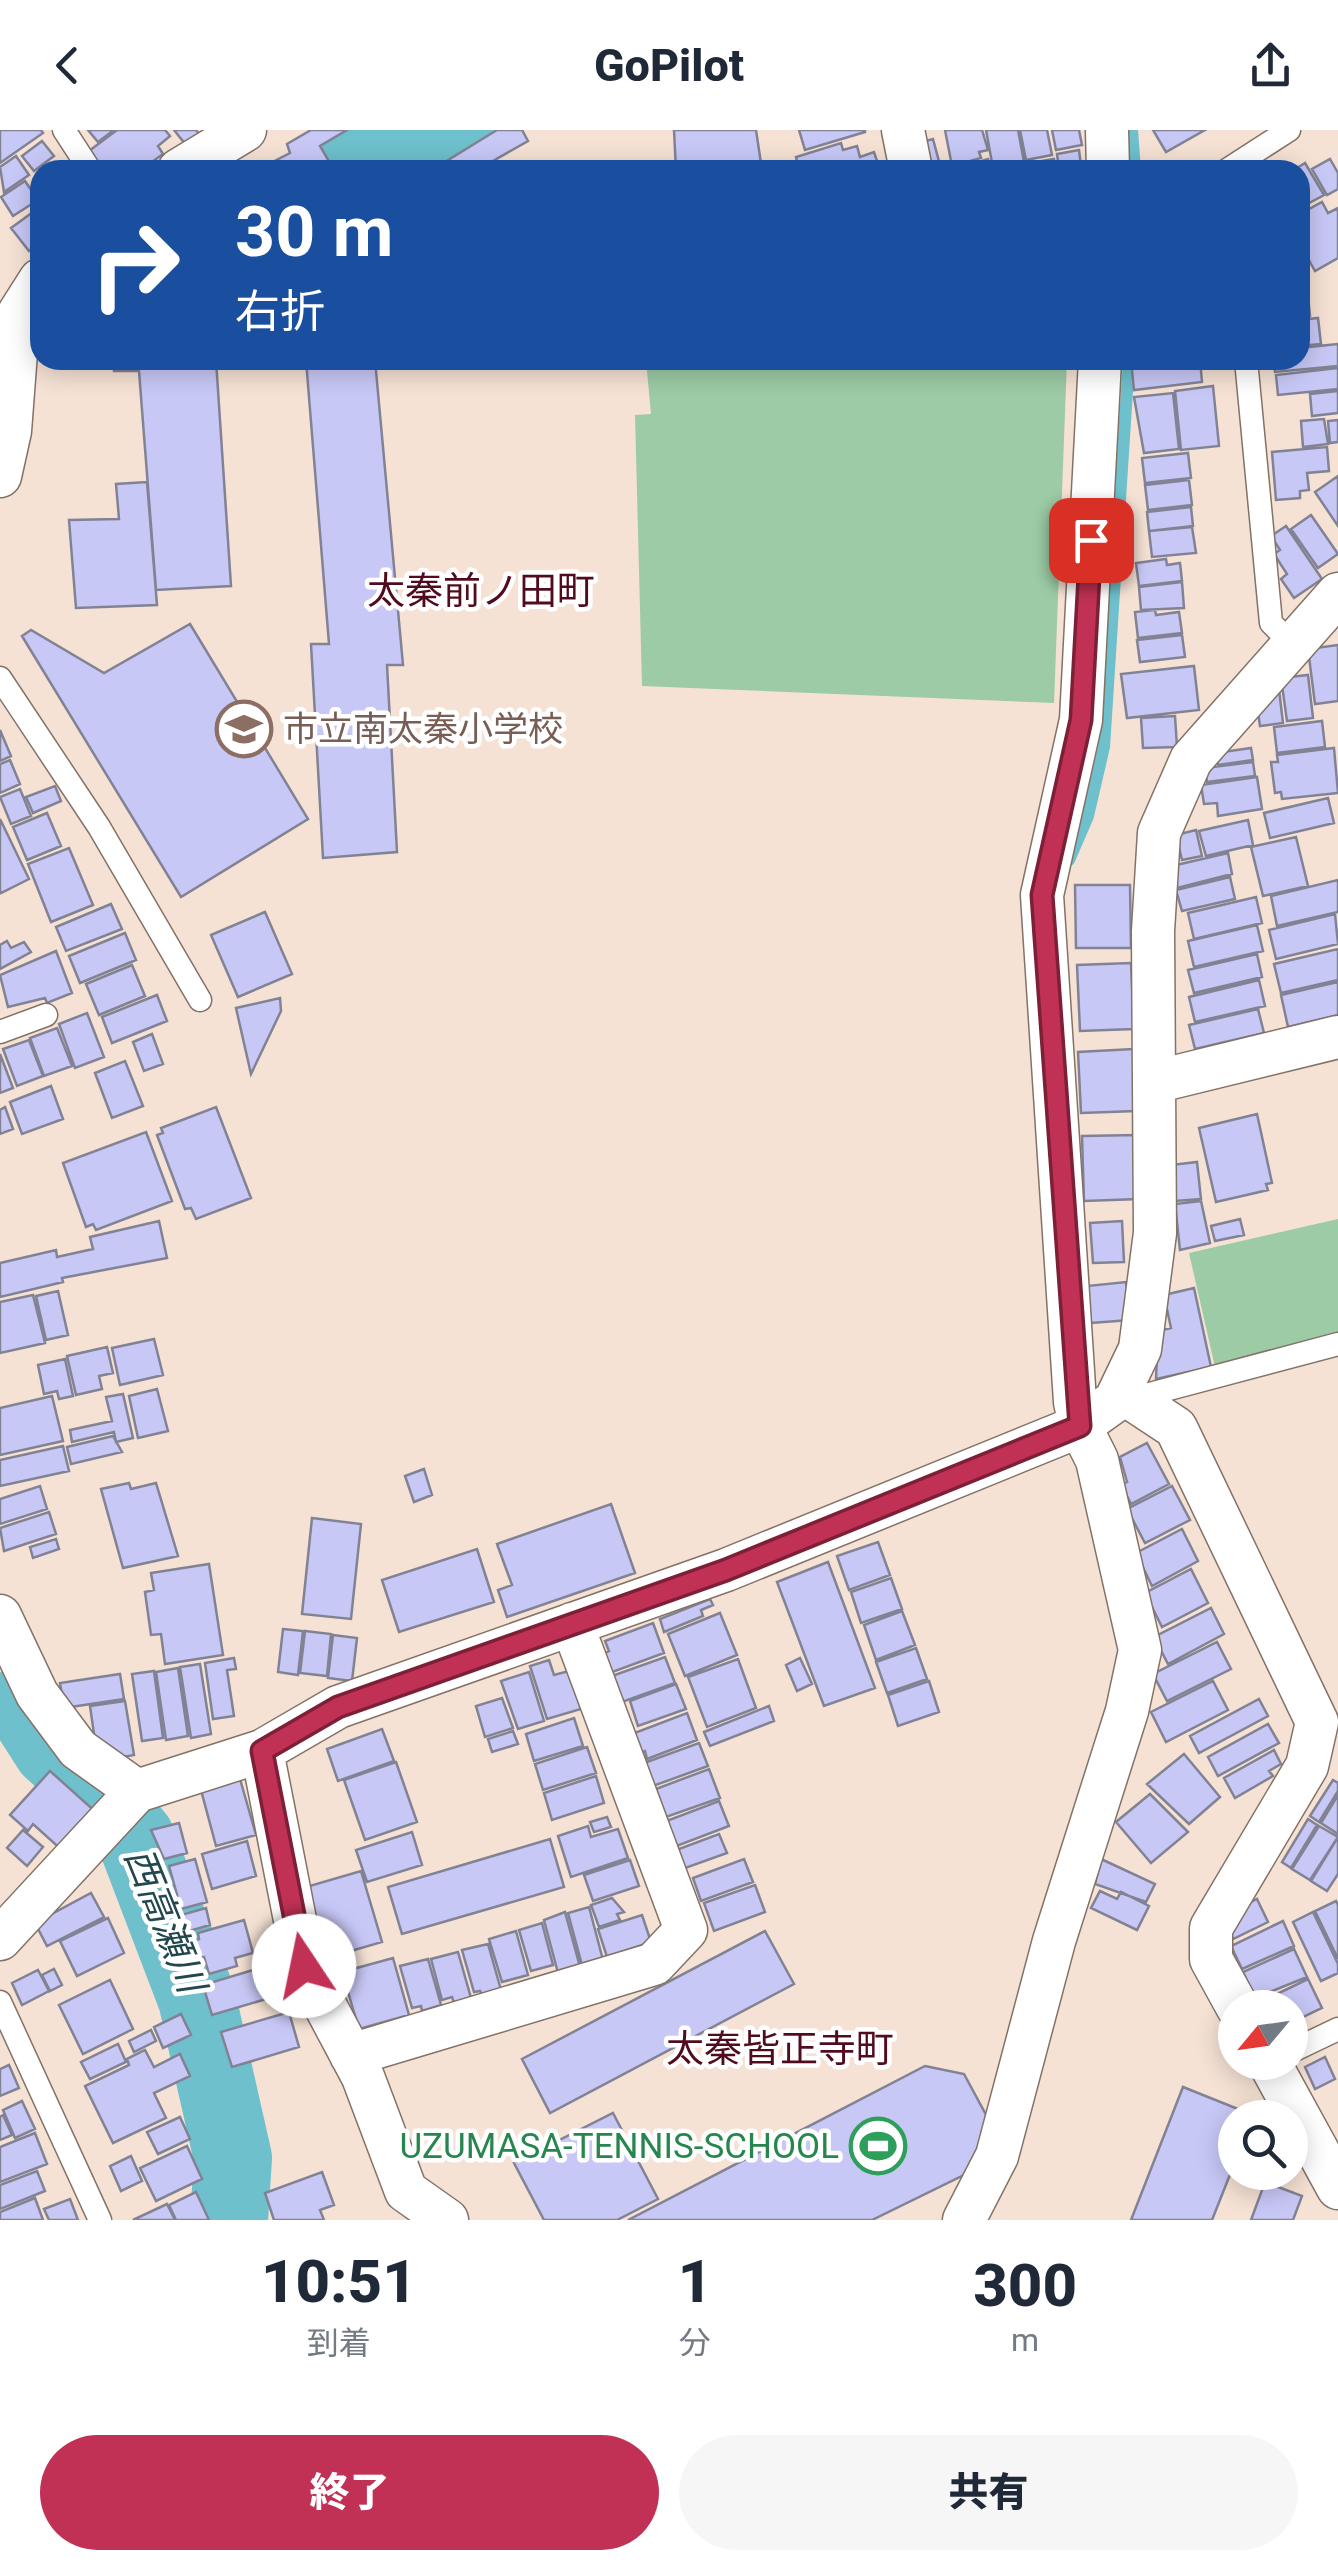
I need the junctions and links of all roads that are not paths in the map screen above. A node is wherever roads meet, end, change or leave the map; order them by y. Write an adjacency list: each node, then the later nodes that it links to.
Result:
1 (64, 130): 6 (lane)
2 (245, 130): 7 (street)
3 (903, 130): 8 (street)
4 (1107, 130): 9 (street)
5 (1289, 130): 10 (lane)
6 (84, 160)
7 (196, 160)
8 (908, 160)
9 (1108, 160)
10 (1243, 160)
11 (30, 296): 14 (street)
12 (1099, 370): 25 (street)
13 (1247, 370): 16 (lane)
14 (0, 476)
15 (1338, 594): 16 (street)
16 (1292, 644): 22 (street)
17 (0, 678): 18 (lane)
18 (200, 1000)
19 (46, 1015): 20 (lane)
20 (0, 1032)
21 (1338, 1037): 22 (street)
22 (1154, 1082): 24 (street)
23 (1338, 1344): 24 (lane)
24 (1126, 1395): 25 (street); 28 (street)
25 (1080, 1426): 27 (street); 41 (street)
26 (0, 1616): 30 (street)
27 (572, 1624): 29 (street); 36 (street)
28 (1328, 1718): 32 (street)
29 (262, 1751): 30 (street); 36 (street)
30 (121, 1808): 31 (street)
31 (0, 1940)
32 (1228, 1990)
33 (0, 2002): 39 (lane)
34 (1338, 2029): 35 (lane)
35 (1308, 2043)
36 (351, 2056): 40 (street)
37 (1278, 2080): 38 (street)
38 (1338, 2188)
39 (100, 2220)
40 (447, 2220)
41 (964, 2220)

